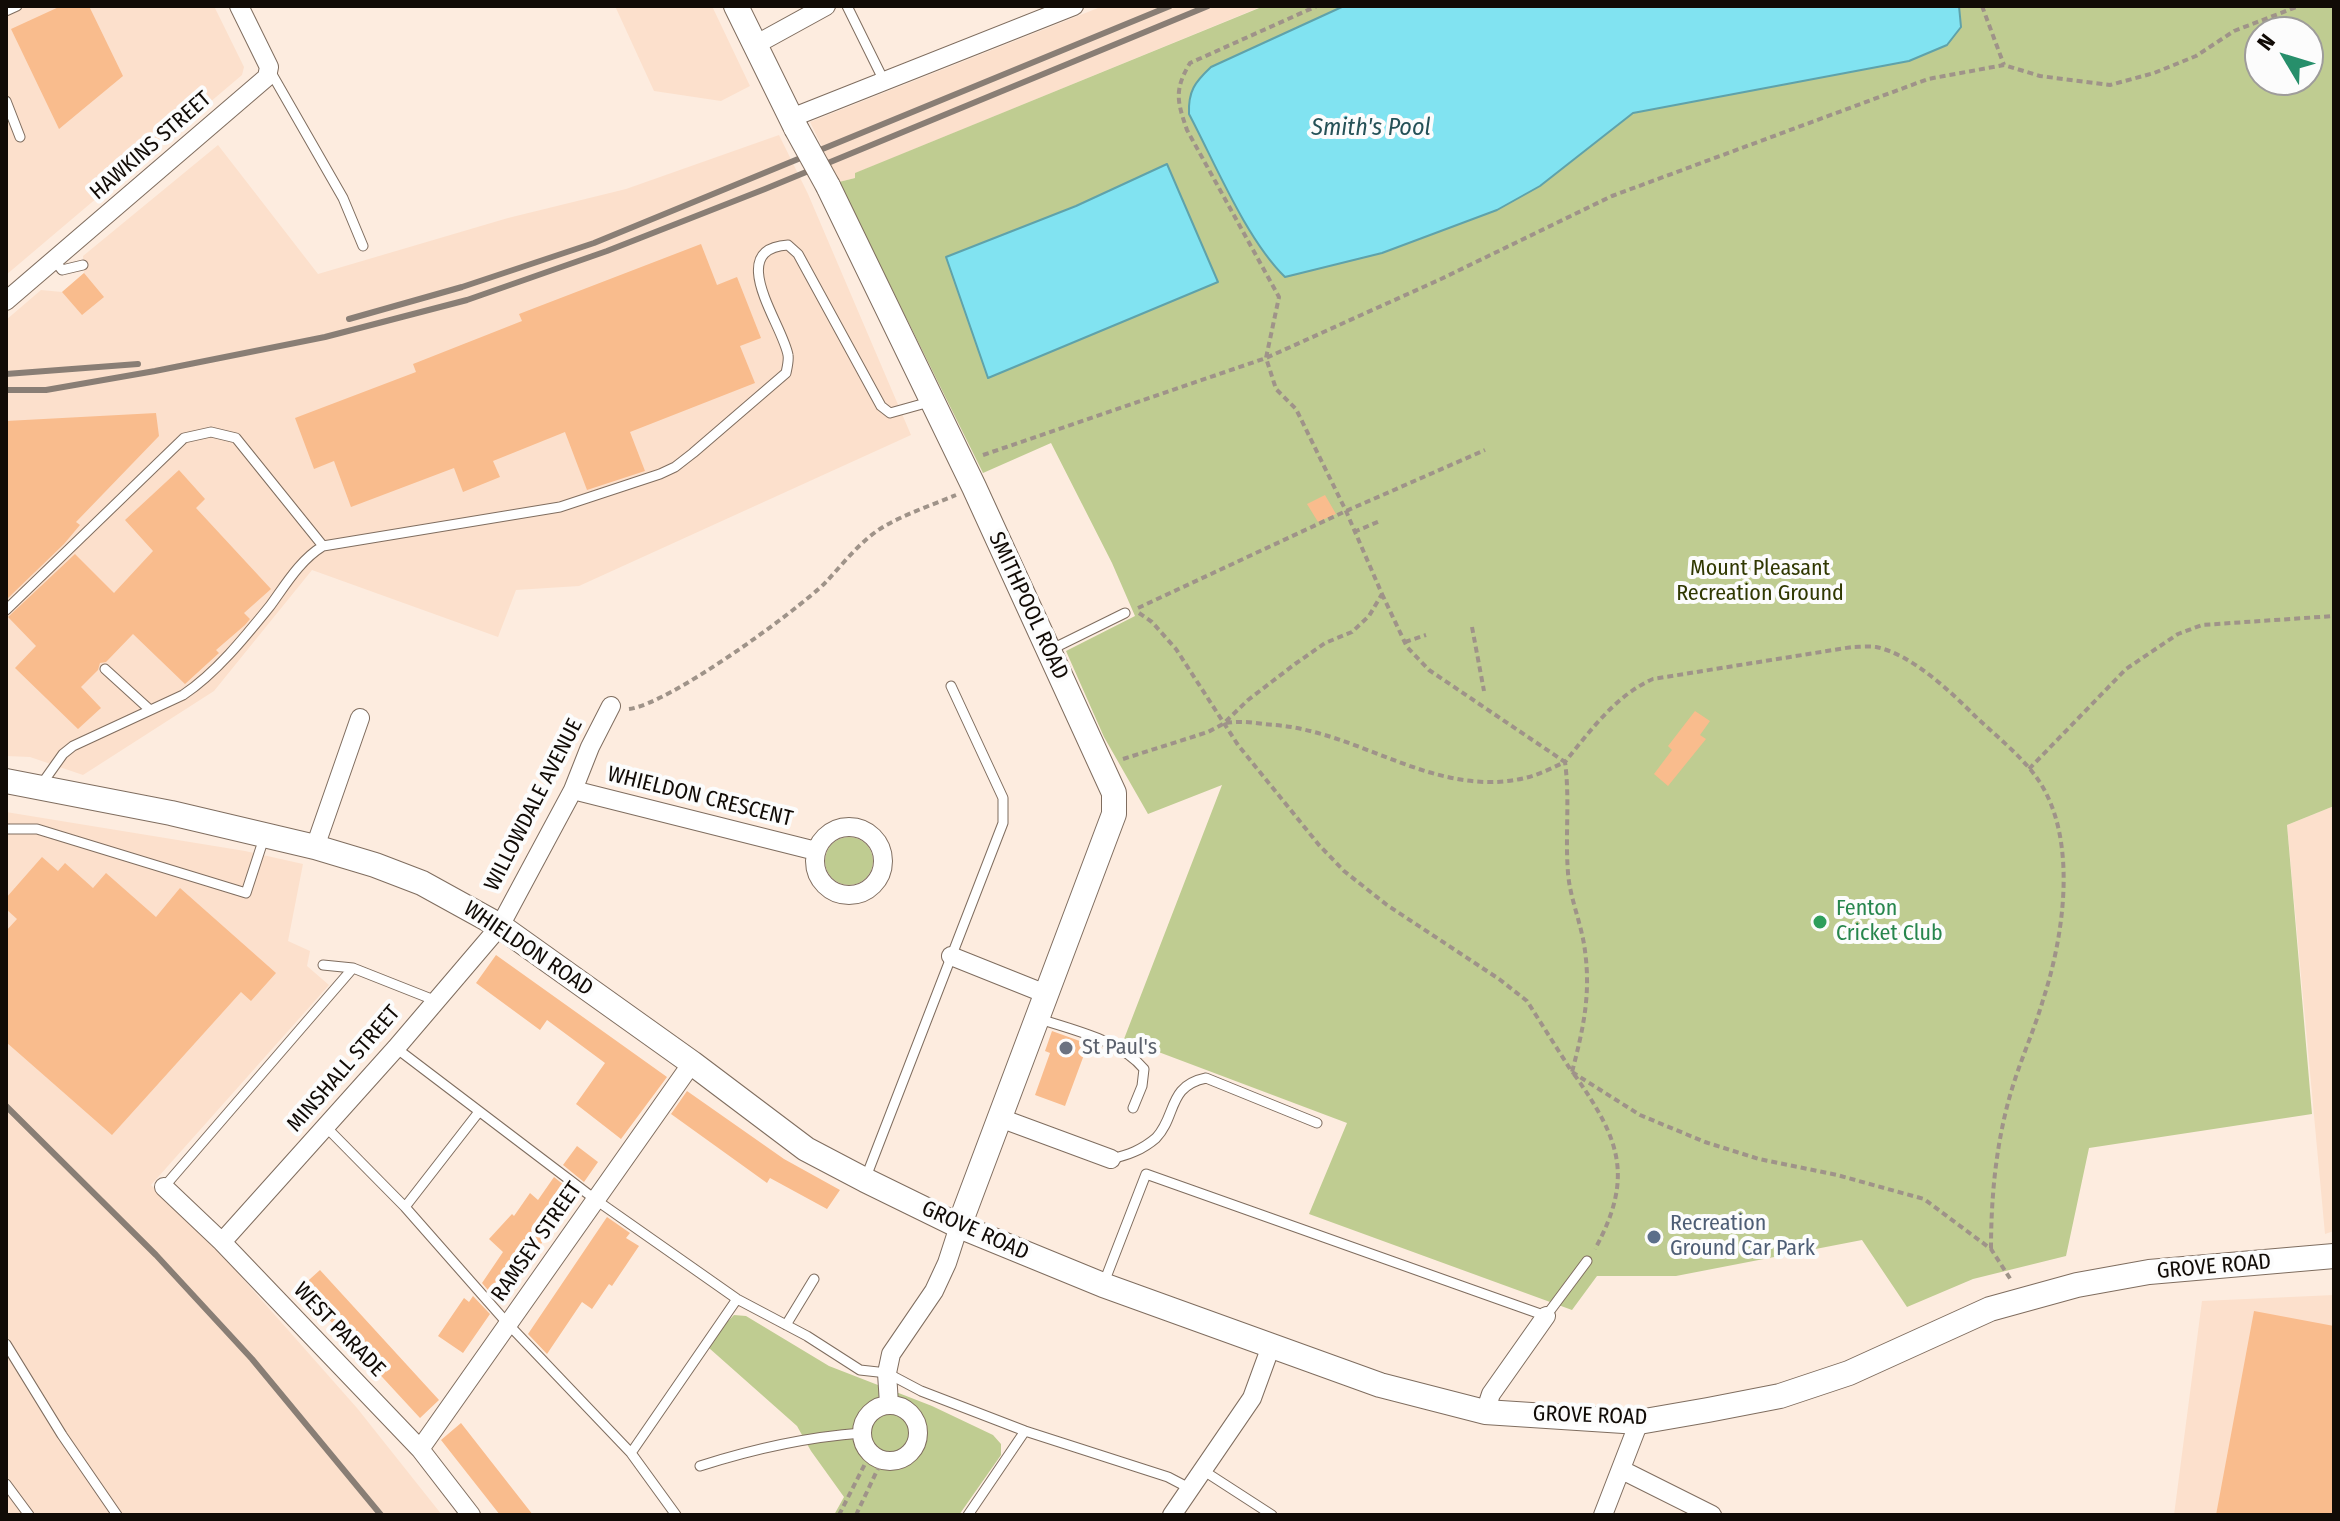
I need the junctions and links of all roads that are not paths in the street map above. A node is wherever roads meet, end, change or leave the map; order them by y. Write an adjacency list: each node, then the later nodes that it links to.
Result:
1 (17, 6): 7 (lane)
2 (239, 6): 9 (street)
3 (736, 6): 8 (street, SMITHPOOL ROAD)
4 (826, 6): 8 (street)
5 (847, 6): 10 (lane)
6 (1074, 6): 10 (street)
7 (6, 11)
8 (755, 45): 12 (street, SMITHPOOL ROAD)
9 (269, 67): 14 (lane); 15 (street, HAWKINS STREET)
10 (884, 81): 12 (street)
11 (6, 101): 13 (lane)
12 (794, 123): 18 (street, SMITHPOOL ROAD, bridge)
13 (20, 137)
14 (363, 246)
15 (55, 261): 16 (lane); 17 (street, HAWKINS STREET)
16 (83, 265)
17 (6, 301)
18 (933, 401): 19 (lane); 22 (street, SMITHPOOL ROAD)
19 (323, 546): 20 (lane); 26 (lane)
20 (6, 610)
21 (1130, 612): 22 (lane)
22 (1049, 651): 39 (street, SMITHPOOL ROAD)
23 (105, 669): 26 (lane)
24 (951, 686): 36 (lane)
25 (611, 706): 30 (street, WILLOWDALE AVENUE)
26 (149, 709): 29 (lane)
27 (360, 718): 33 (street)
28 (6, 781): 29 (street, WHIELDON ROAD)
29 (39, 787): 32 (street, WHIELDON ROAD)
30 (573, 790): 34 (street, WHIELDON CRESCENT); 35 (street, WILLOWDALE AVENUE)
31 (6, 829): 32 (lane)
32 (265, 835): 33 (street, WHIELDON ROAD)
33 (315, 847): 35 (street, WHIELDON ROAD)
34 (816, 851)
35 (500, 926): 40 (street, MINSHALL STREET); 43 (street, WHIELDON ROAD)
36 (951, 956): 39 (street); 50 (lane)
37 (323, 965): 38 (lane)
38 (353, 968): 40 (lane); 51 (lane)
39 (1046, 994): 41 (street, SMITHPOOL ROAD)
40 (434, 1000): 42 (street, MINSHALL STREET)
41 (1037, 1018): 44 (lane); 46 (street, SMITHPOOL ROAD)
42 (396, 1048): 45 (lane); 48 (street, MINSHALL STREET)
43 (692, 1063): 50 (street, WHIELDON ROAD); 52 (street, RAMSEY STREET)
44 (1133, 1108)
45 (478, 1113): 52 (lane); 53 (lane)
46 (1000, 1118): 49 (street); 54 (street, SMITHPOOL ROAD)
47 (1317, 1123): 49 (lane)
48 (326, 1127): 53 (lane); 55 (street, MINSHALL STREET)
49 (1111, 1159)
50 (865, 1180): 54 (street, GROVE ROAD)
51 (164, 1187): 55 (street, WEST PARADE)
52 (596, 1200): 60 (lane); 62 (street, RAMSEY STREET)
53 (405, 1207): 62 (lane)
54 (959, 1226): 59 (street, GROVE ROAD); 66 (street)
55 (222, 1242): 72 (street, WEST PARADE)
56 (2334, 1256): 69 (street, GROVE ROAD)
57 (1587, 1261): 61 (lane)
58 (814, 1279): 63 (lane)
59 (1103, 1285): 61 (lane); 64 (street, GROVE ROAD)
60 (737, 1299): 63 (lane); 73 (lane)
61 (1546, 1316): 68 (street)
62 (508, 1324): 72 (street, RAMSEY STREET); 73 (lane)
63 (786, 1325): 66 (lane)
64 (1271, 1346): 68 (street, GROVE ROAD); 76 (street)
65 (8, 1352): 80 (lane)
66 (887, 1373): 67 (street); 70 (lane)
67 (889, 1404): 71 (street); 71 (street)
68 (1485, 1412): 69 (street, GROVE ROAD)
69 (1639, 1422): 75 (street)
70 (1025, 1431): 78 (lane); 83 (lane)
71 (862, 1433): 74 (lane)
72 (420, 1449): 81 (street, WEST PARADE)
73 (631, 1453): 82 (lane)
74 (700, 1466)
75 (1622, 1470): 86 (street); 87 (street)
76 (1204, 1471): 78 (street); 85 (lane)
77 (6, 1484): 79 (lane)
78 (1191, 1489): 84 (street)
79 (29, 1515)
80 (117, 1515)
81 (471, 1515)
82 (676, 1515)
83 (968, 1515)
84 (1172, 1515)
85 (1272, 1515)
86 (1603, 1515)
87 (1712, 1515)

